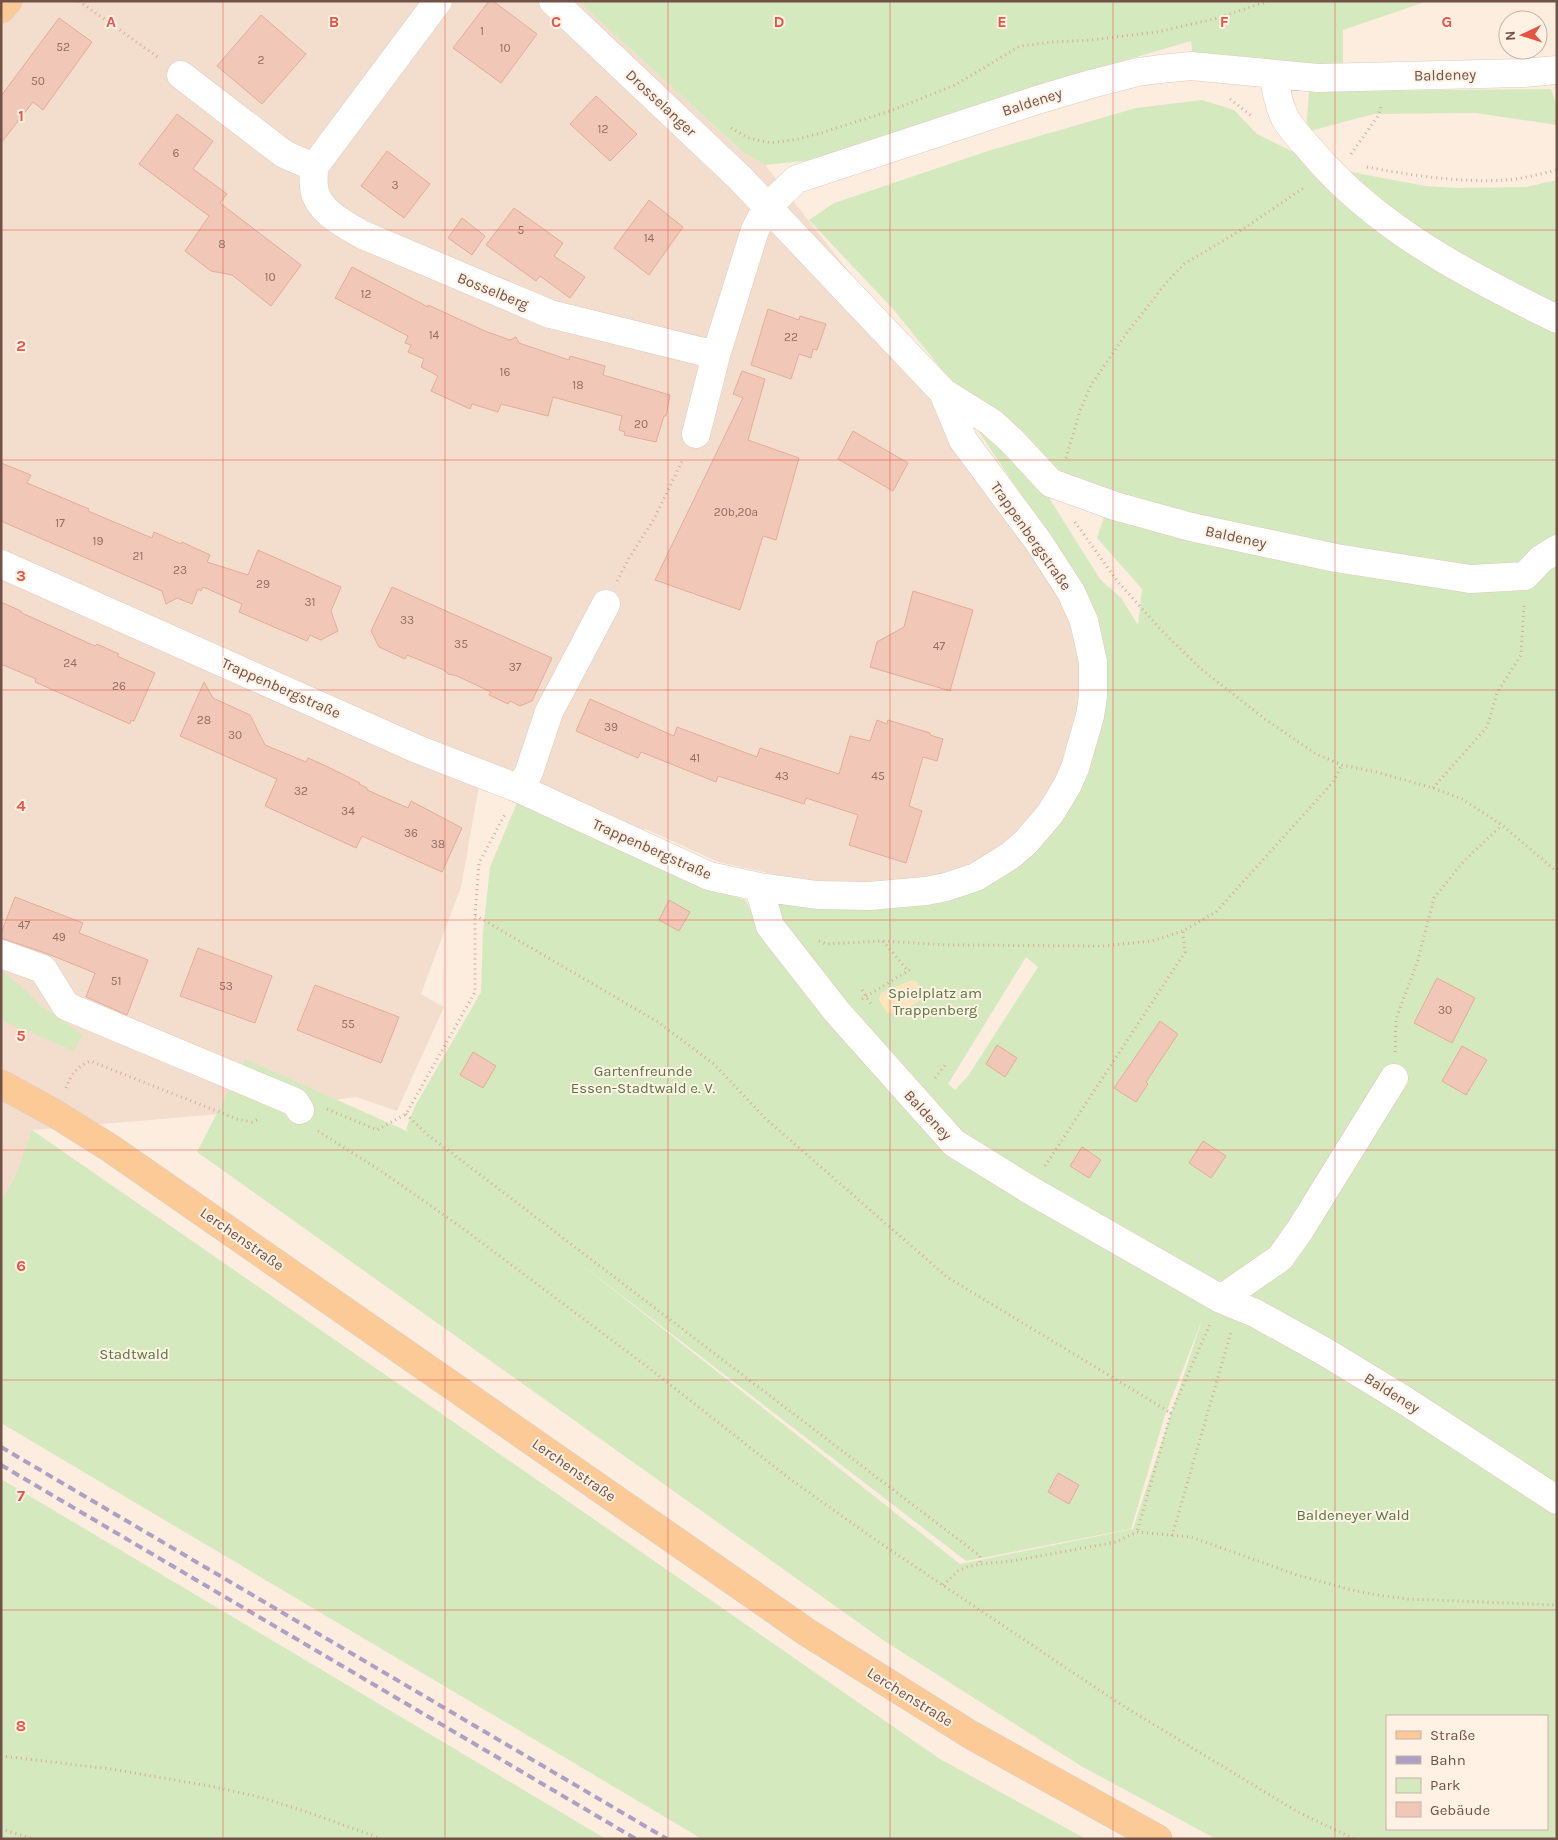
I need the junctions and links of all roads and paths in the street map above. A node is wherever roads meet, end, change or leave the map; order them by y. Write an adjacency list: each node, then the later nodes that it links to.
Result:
1 (8, 1): 6 (main road)
2 (80, 1): 9 (path)
3 (438, 1): 15 (street)
4 (552, 1): 17 (street, Drosselanger)
5 (1269, 1): 13 (path)
6 (1, 9)
7 (1557, 70): 10 (street, Baldeney)
8 (1274, 74): 10 (street, Baldeney); 14 (street); 17 (street, Baldeney)
9 (182, 75): 15 (street)
10 (1385, 76): 14 (path)
11 (1221, 96): 12 (path)
12 (1256, 120)
13 (725, 122)
14 (1335, 166): 16 (path); 18 (street); 22 (path)
15 (314, 167): 19 (street, Bosselberg)
16 (1557, 170)
17 (767, 206): 19 (street); 20 (street, Trappenbergstraße)
18 (1557, 319)
19 (716, 355): 21 (street)
20 (943, 392): 22 (street, Baldeney); 32 (street, Trappenbergstraße)
21 (696, 434): 26 (path)
22 (1051, 483): 25 (street, Baldeney); 27 (path)
23 (1557, 549): 25 (street)
24 (1, 564): 29 (street, Trappenbergstraße)
25 (1525, 576): 28 (path)
26 (606, 604): 29 (street)
27 (1342, 765): 28 (path); 34 (path)
28 (1433, 788): 30 (path)
29 (520, 789): 32 (street, Trappenbergstraße); 33 (path)
30 (1502, 825): 31 (path); 42 (path)
31 (1557, 872)
32 (759, 887): 41 (street, Baldeney)
33 (475, 915): 46 (path); 49 (path)
34 (1184, 931): 36 (path); 47 (path)
35 (816, 941): 36 (path)
36 (883, 941): 39 (path)
37 (1, 954): 44 (street)
38 (862, 990): 39 (path)
39 (866, 996): 40 (path); 41 (path)
40 (877, 1011)
41 (838, 1013): 47 (street, Baldeney)
42 (1394, 1078): 48 (street)
43 (1, 1084): 45 (main road, Lerchenstraße)
44 (298, 1106): 45 (path); 46 (path); 54 (path)
45 (54, 1114): 60 (main road, Lerchenstraße)
46 (406, 1114): 53 (path)
47 (1030, 1190): 48 (street, Baldeney)
48 (1224, 1300): 49 (path); 50 (street, Baldeney); 52 (path)
49 (1171, 1413): 51 (path)
50 (1557, 1500)
51 (1137, 1532): 52 (path); 53 (path)
52 (1172, 1536): 55 (path)
53 (980, 1564): 54 (path)
54 (943, 1585): 61 (path)
55 (1557, 1604)
56 (1, 1756): 59 (path)
57 (1, 1829): 58 (path)
58 (34, 1839)
59 (382, 1839)
60 (1158, 1839)
61 (1354, 1839)

